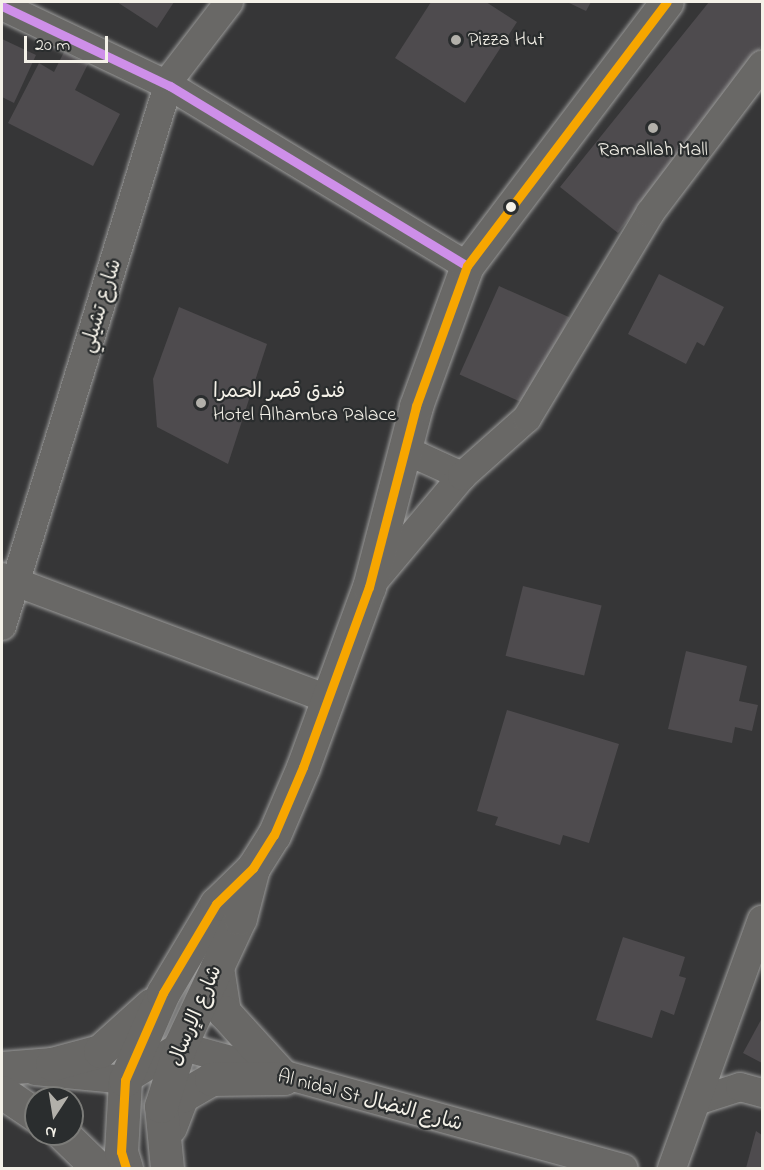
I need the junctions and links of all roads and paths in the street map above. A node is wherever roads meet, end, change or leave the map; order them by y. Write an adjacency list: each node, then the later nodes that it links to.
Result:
1 (230, 2): 5 (street, شارع تشيلي)
2 (667, 2): 6 (main road, شارع الإرسال)
3 (2, 6): 5 (street)
4 (762, 65): 8 (street)
5 (170, 86): 6 (street); 9 (street, شارع تشيلي)
6 (467, 266): 7 (main road, شارع الإرسال)
7 (405, 450): 8 (street); 10 (main road, شارع الإرسال)
8 (462, 476): 10 (street)
9 (9, 579): 11 (street, شارع تشيلي); 12 (street)
10 (369, 587): 12 (main road, شارع الإرسال)
11 (2, 626)
12 (328, 699): 13 (main road, شارع الإرسال)
13 (253, 868): 15 (main road, شارع الإرسال); 16 (main road, شارع الإرسال)
14 (762, 920): 23 (street)
15 (217, 967): 17 (main road, شارع الإرسال); 19 (main road)
16 (163, 993): 18 (main road); 20 (main road, شارع الإرسال)
17 (180, 1046): 19 (street, Al nidal St شارع النضال); 20 (street); 26 (main road, شارع الإرسال)
18 (2, 1068): 20 (street)
19 (284, 1078): 26 (main road); 29 (street, Al nidal St شارع النضال)
20 (125, 1080): 28 (main road, شارع الإرسال)
21 (2, 1092): 24 (main road)
22 (762, 1093): 23 (street)
23 (697, 1101): 30 (street)
24 (24, 1107)
25 (75, 1146): 27 (main road)
26 (166, 1159)
27 (98, 1168)
28 (126, 1168)
29 (624, 1168)
30 (672, 1168)

